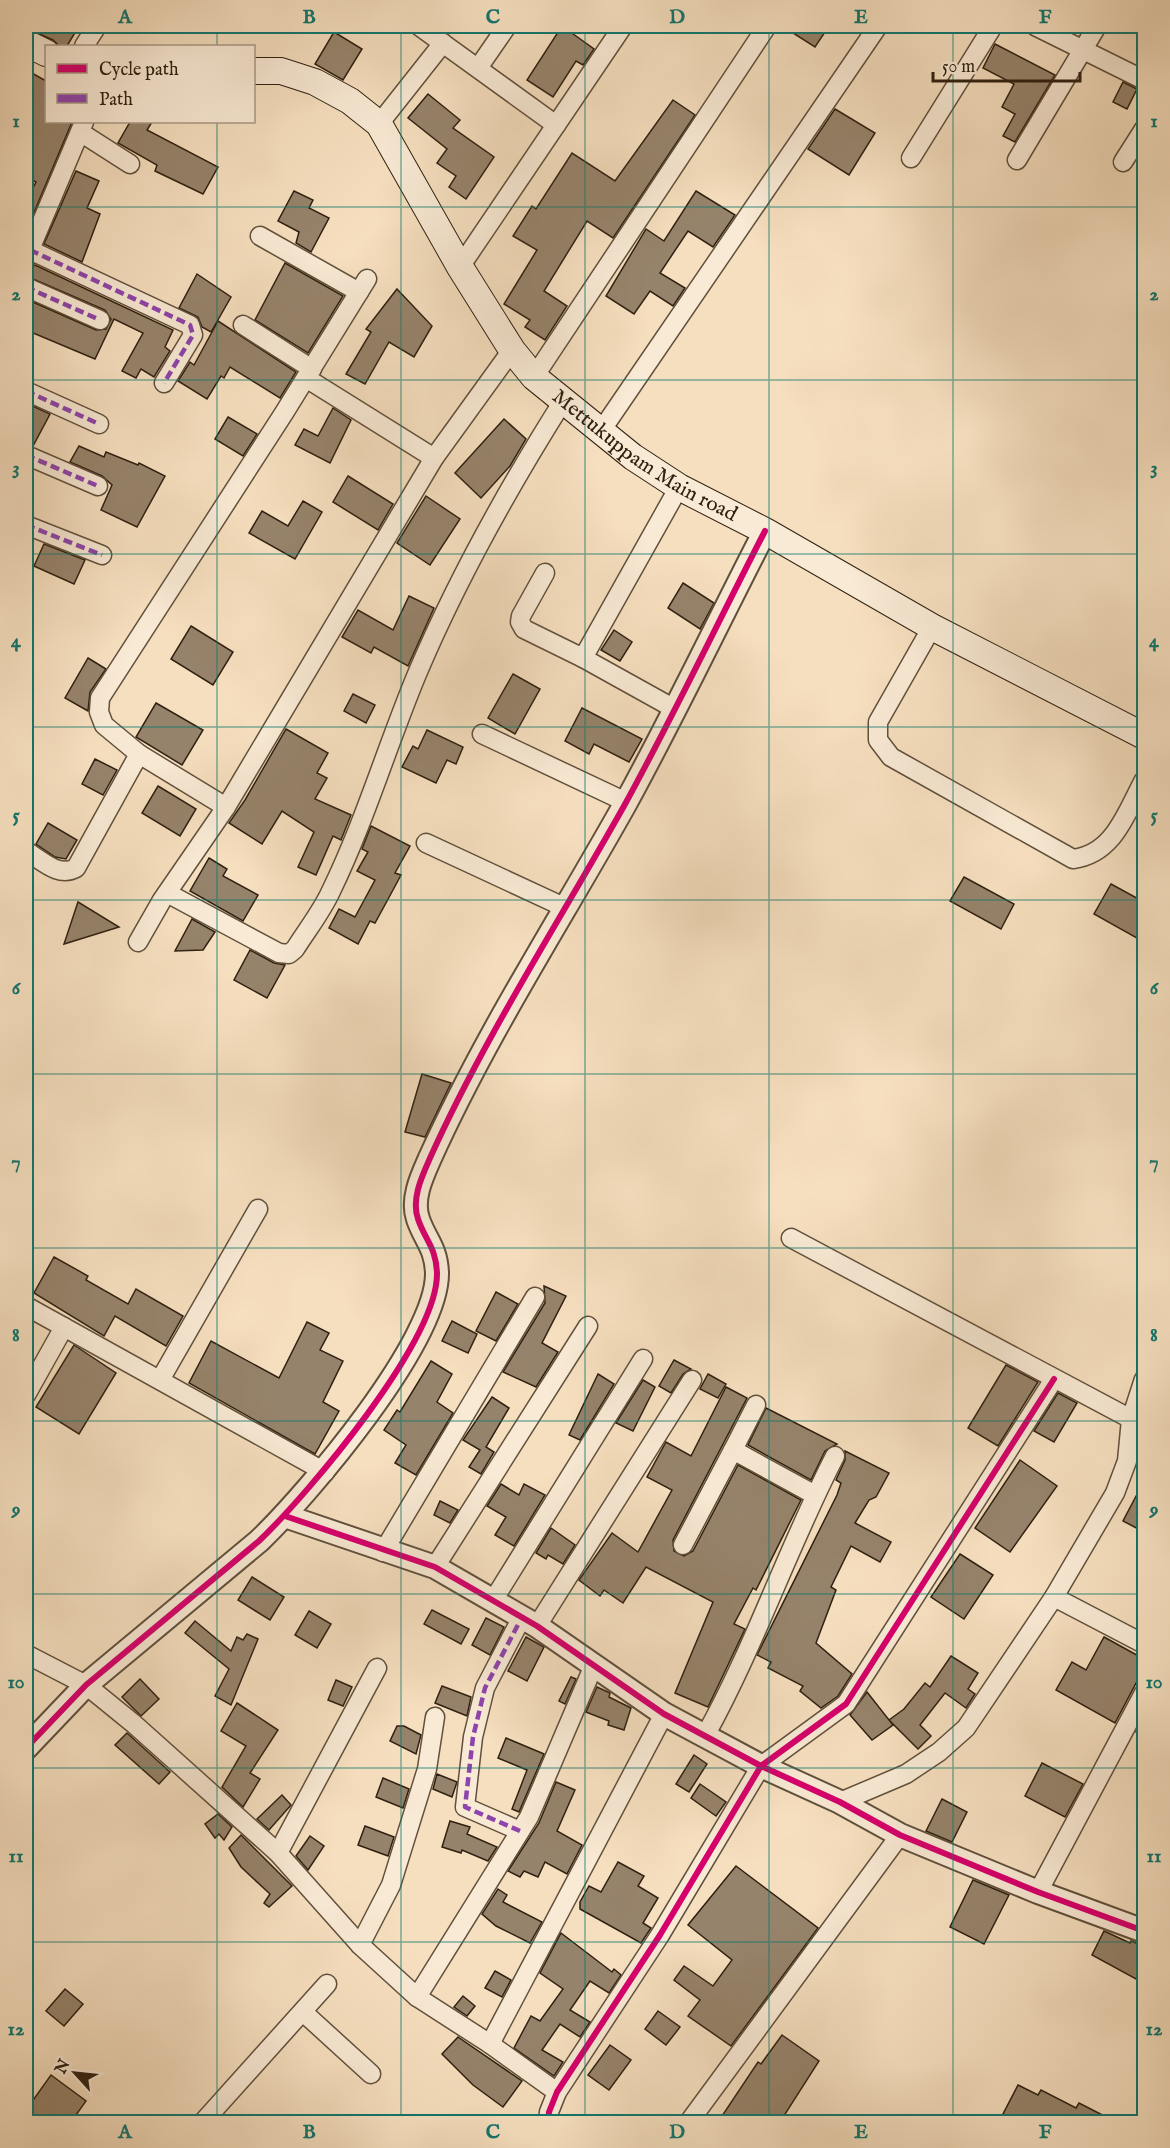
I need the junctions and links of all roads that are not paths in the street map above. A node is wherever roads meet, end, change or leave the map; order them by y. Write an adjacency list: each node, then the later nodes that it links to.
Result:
1 (97, 26): 12 (street)
2 (419, 26): 11 (street)
3 (507, 26): 15 (street)
4 (623, 26): 19 (street)
5 (767, 26): 34 (street)
6 (878, 26): 39 (street)
7 (993, 26): 22 (street)
8 (1035, 26): 13 (street)
9 (1097, 26): 13 (street)
10 (26, 43): 14 (main road)
11 (443, 43): 15 (street); 18 (street)
12 (85, 45)
13 (1083, 48): 17 (street); 23 (street)
14 (45, 52)
15 (478, 68): 19 (street)
16 (255, 71): 18 (main road, Mettukuppam Main road)
17 (1144, 80)
18 (379, 124): 28 (main road, Mettukuppam Main road)
19 (556, 125): 28 (street)
20 (82, 127): 25 (street); 27 (street)
21 (1144, 129): 24 (street)
22 (911, 158)
23 (1017, 160)
24 (1123, 162)
25 (130, 164)
26 (260, 236): 33 (street)
27 (28, 248): 35 (street)
28 (460, 267): 32 (main road, Mettukuppam Main road)
29 (26, 287): 30 (street)
30 (99, 320)
31 (243, 325): 33 (street)
32 (512, 350): 34 (main road, Mettukuppam Main road); 41 (street)
33 (309, 374): 41 (street); 53 (street)
34 (534, 377): 37 (main road, Mettukuppam Main road)
35 (164, 383)
36 (26, 391): 38 (street)
37 (564, 401): 39 (main road, Mettukuppam Main road); 59 (street)
38 (99, 424)
39 (601, 431): 43 (main road, Mettukuppam Main road)
40 (26, 455): 42 (street)
41 (434, 458): 56 (street)
42 (98, 486)
43 (679, 487): 45 (main road, Mettukuppam Main road); 49 (street)
44 (26, 525): 46 (street)
45 (765, 531): 48 (main road, Mettukuppam Main road); 50 (street)
46 (102, 555)
47 (545, 573): 49 (street)
48 (932, 627): 52 (main road, Mettukuppam Main road); 54 (street)
49 (583, 658): 50 (street)
50 (673, 708): 55 (street)
51 (482, 734): 55 (street)
52 (1144, 736)
53 (139, 754): 56 (street); 58 (street)
54 (1144, 780)
55 (626, 802): 60 (street)
56 (226, 807): 59 (street)
57 (426, 843): 60 (street)
58 (26, 851)
59 (167, 893): 61 (street)
60 (566, 908): 78 (street)
61 (138, 942)
62 (258, 1209): 71 (street)
63 (791, 1238): 69 (street)
64 (535, 1296): 82 (street)
65 (26, 1306): 67 (street)
66 (588, 1326): 83 (street)
67 (64, 1327): 71 (street); 73 (street)
68 (643, 1359): 85 (street)
69 (1054, 1379): 75 (street); 97 (street)
70 (1144, 1379): 75 (street)
71 (160, 1380): 78 (street)
72 (692, 1380): 86 (street)
73 (26, 1395)
74 (756, 1405): 76 (street)
75 (1131, 1419): 84 (street)
76 (733, 1450): 79 (street); 81 (street)
77 (835, 1456): 79 (street)
78 (325, 1472): 80 (street)
79 (815, 1495): 95 (street)
80 (285, 1516): 82 (street); 91 (street)
81 (683, 1545)
82 (383, 1551): 83 (street)
83 (435, 1567): 85 (street)
84 (1054, 1597): 87 (street); 98 (street)
85 (494, 1599): 86 (street)
86 (530, 1621): 89 (street); 99 (street)
87 (1144, 1644)
88 (26, 1654): 91 (street)
89 (594, 1665): 93 (street); 99 (street)
90 (377, 1668): 101 (street)
91 (86, 1685): 96 (street); 101 (street)
92 (1144, 1693): 102 (street)
93 (664, 1714): 95 (street); 108 (street)
94 (435, 1717): 104 (street)
95 (705, 1736): 97 (street)
96 (26, 1748)
97 (761, 1766): 98 (street); 110 (street)
98 (840, 1802): 100 (street)
99 (520, 1831): 106 (street)
100 (900, 1834): 102 (street); 113 (street)
101 (278, 1853): 104 (street)
102 (1038, 1892): 103 (street)
103 (1144, 1931)
104 (360, 1945): 106 (street)
105 (327, 1984): 107 (street)
106 (417, 1997): 108 (street)
107 (303, 2012): 109 (street); 111 (street)
108 (490, 2044): 110 (street)
109 (371, 2074)
110 (557, 2092): 112 (street)
111 (203, 2122)
112 (548, 2122)
113 (689, 2122)

